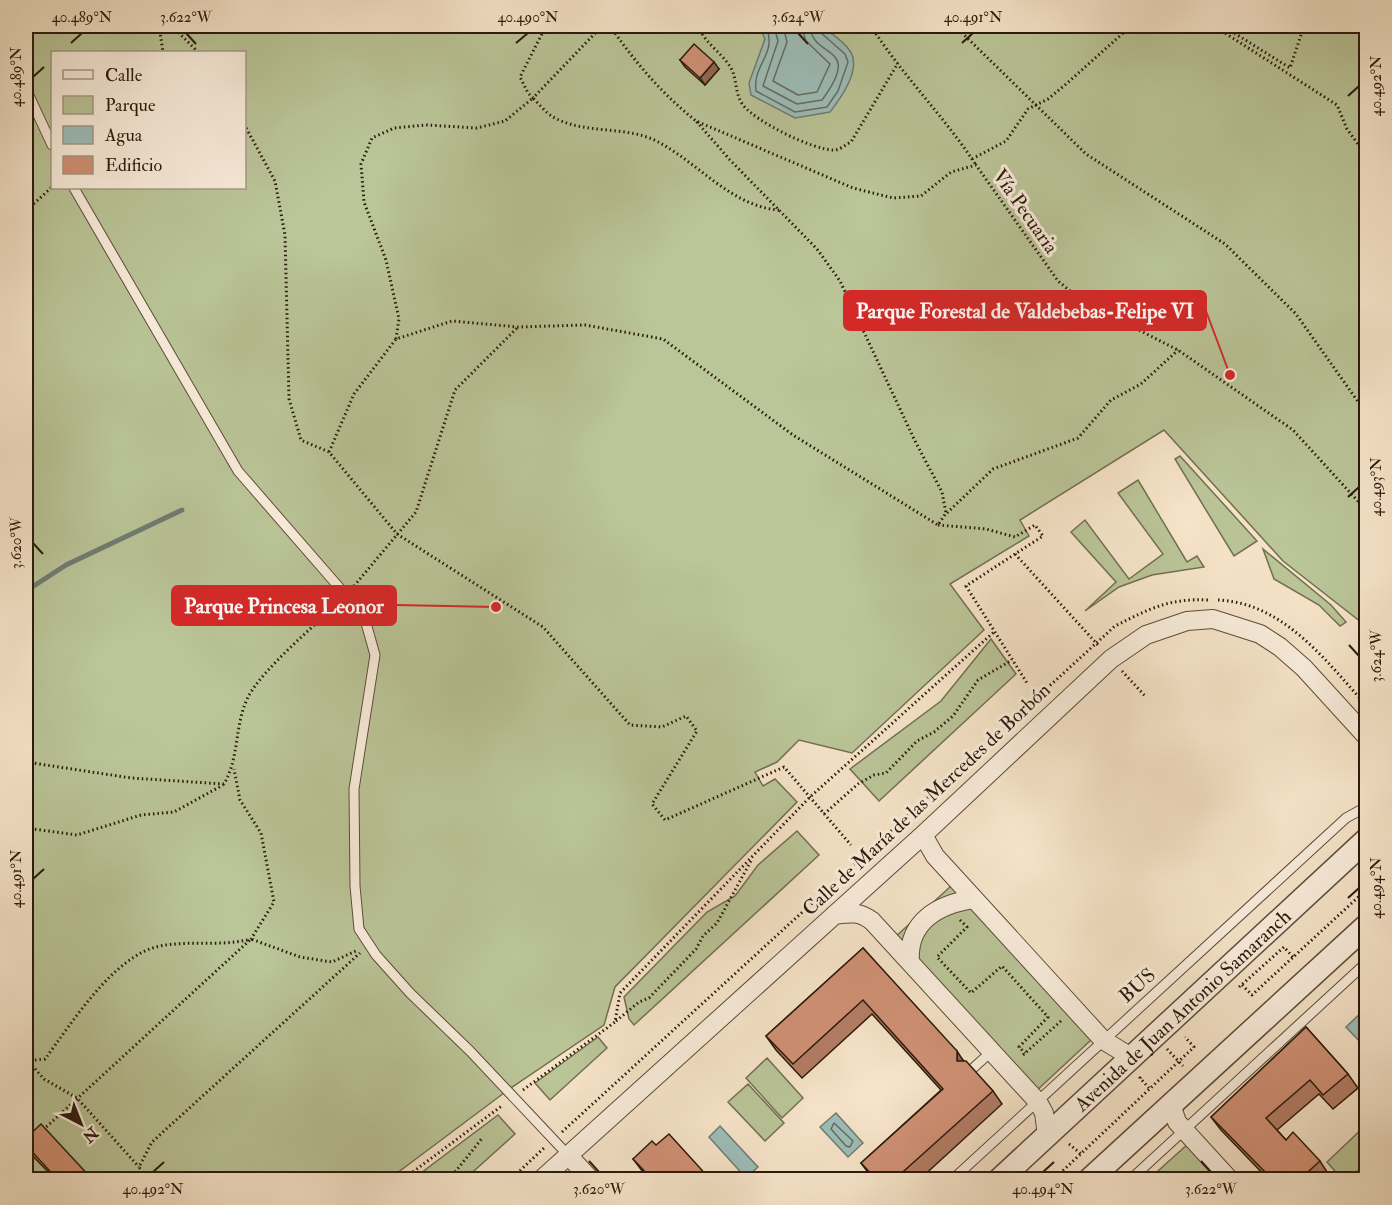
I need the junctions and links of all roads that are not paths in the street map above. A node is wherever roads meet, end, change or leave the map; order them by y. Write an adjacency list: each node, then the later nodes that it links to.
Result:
1 (26, 89): 2 (lane)
2 (51, 143)
3 (75, 189): 21 (lane)
4 (1366, 736): 6 (street, Calle de María de las Mercedes de Borbón)
5 (1366, 807): 13 (lane, BUS)
6 (923, 835): 8 (street); 9 (street, Calle de María de las Mercedes de Borbón)
7 (1366, 840): 15 (street, Avenida de Juan Antonio Samaranch)
8 (974, 899): 11 (street); 13 (street)
9 (834, 915): 11 (street); 21 (street, Calle de María de las Mercedes de Borbón)
10 (1366, 926): 18 (street)
11 (910, 962): 14 (street)
12 (1366, 963): 19 (lane)
13 (1103, 1040): 15 (street); 17 (lane, BUS)
14 (991, 1052): 16 (lane); 17 (street)
15 (1139, 1064): 20 (street, Avenida de Juan Antonio Samaranch)
16 (971, 1070)
17 (1038, 1102): 20 (street); 24 (lane, BUS)
18 (1171, 1104): 19 (street); 26 (street)
19 (1185, 1130): 27 (lane); 28 (street)
20 (1055, 1142): 25 (street, Avenida de Juan Antonio Samaranch)
21 (568, 1155): 22 (street, Calle de María de las Mercedes de Borbón); 23 (street)
22 (541, 1179)
23 (591, 1179)
24 (952, 1179)
25 (999, 1179)
26 (1089, 1179)
27 (1130, 1179)
28 (1230, 1179)

